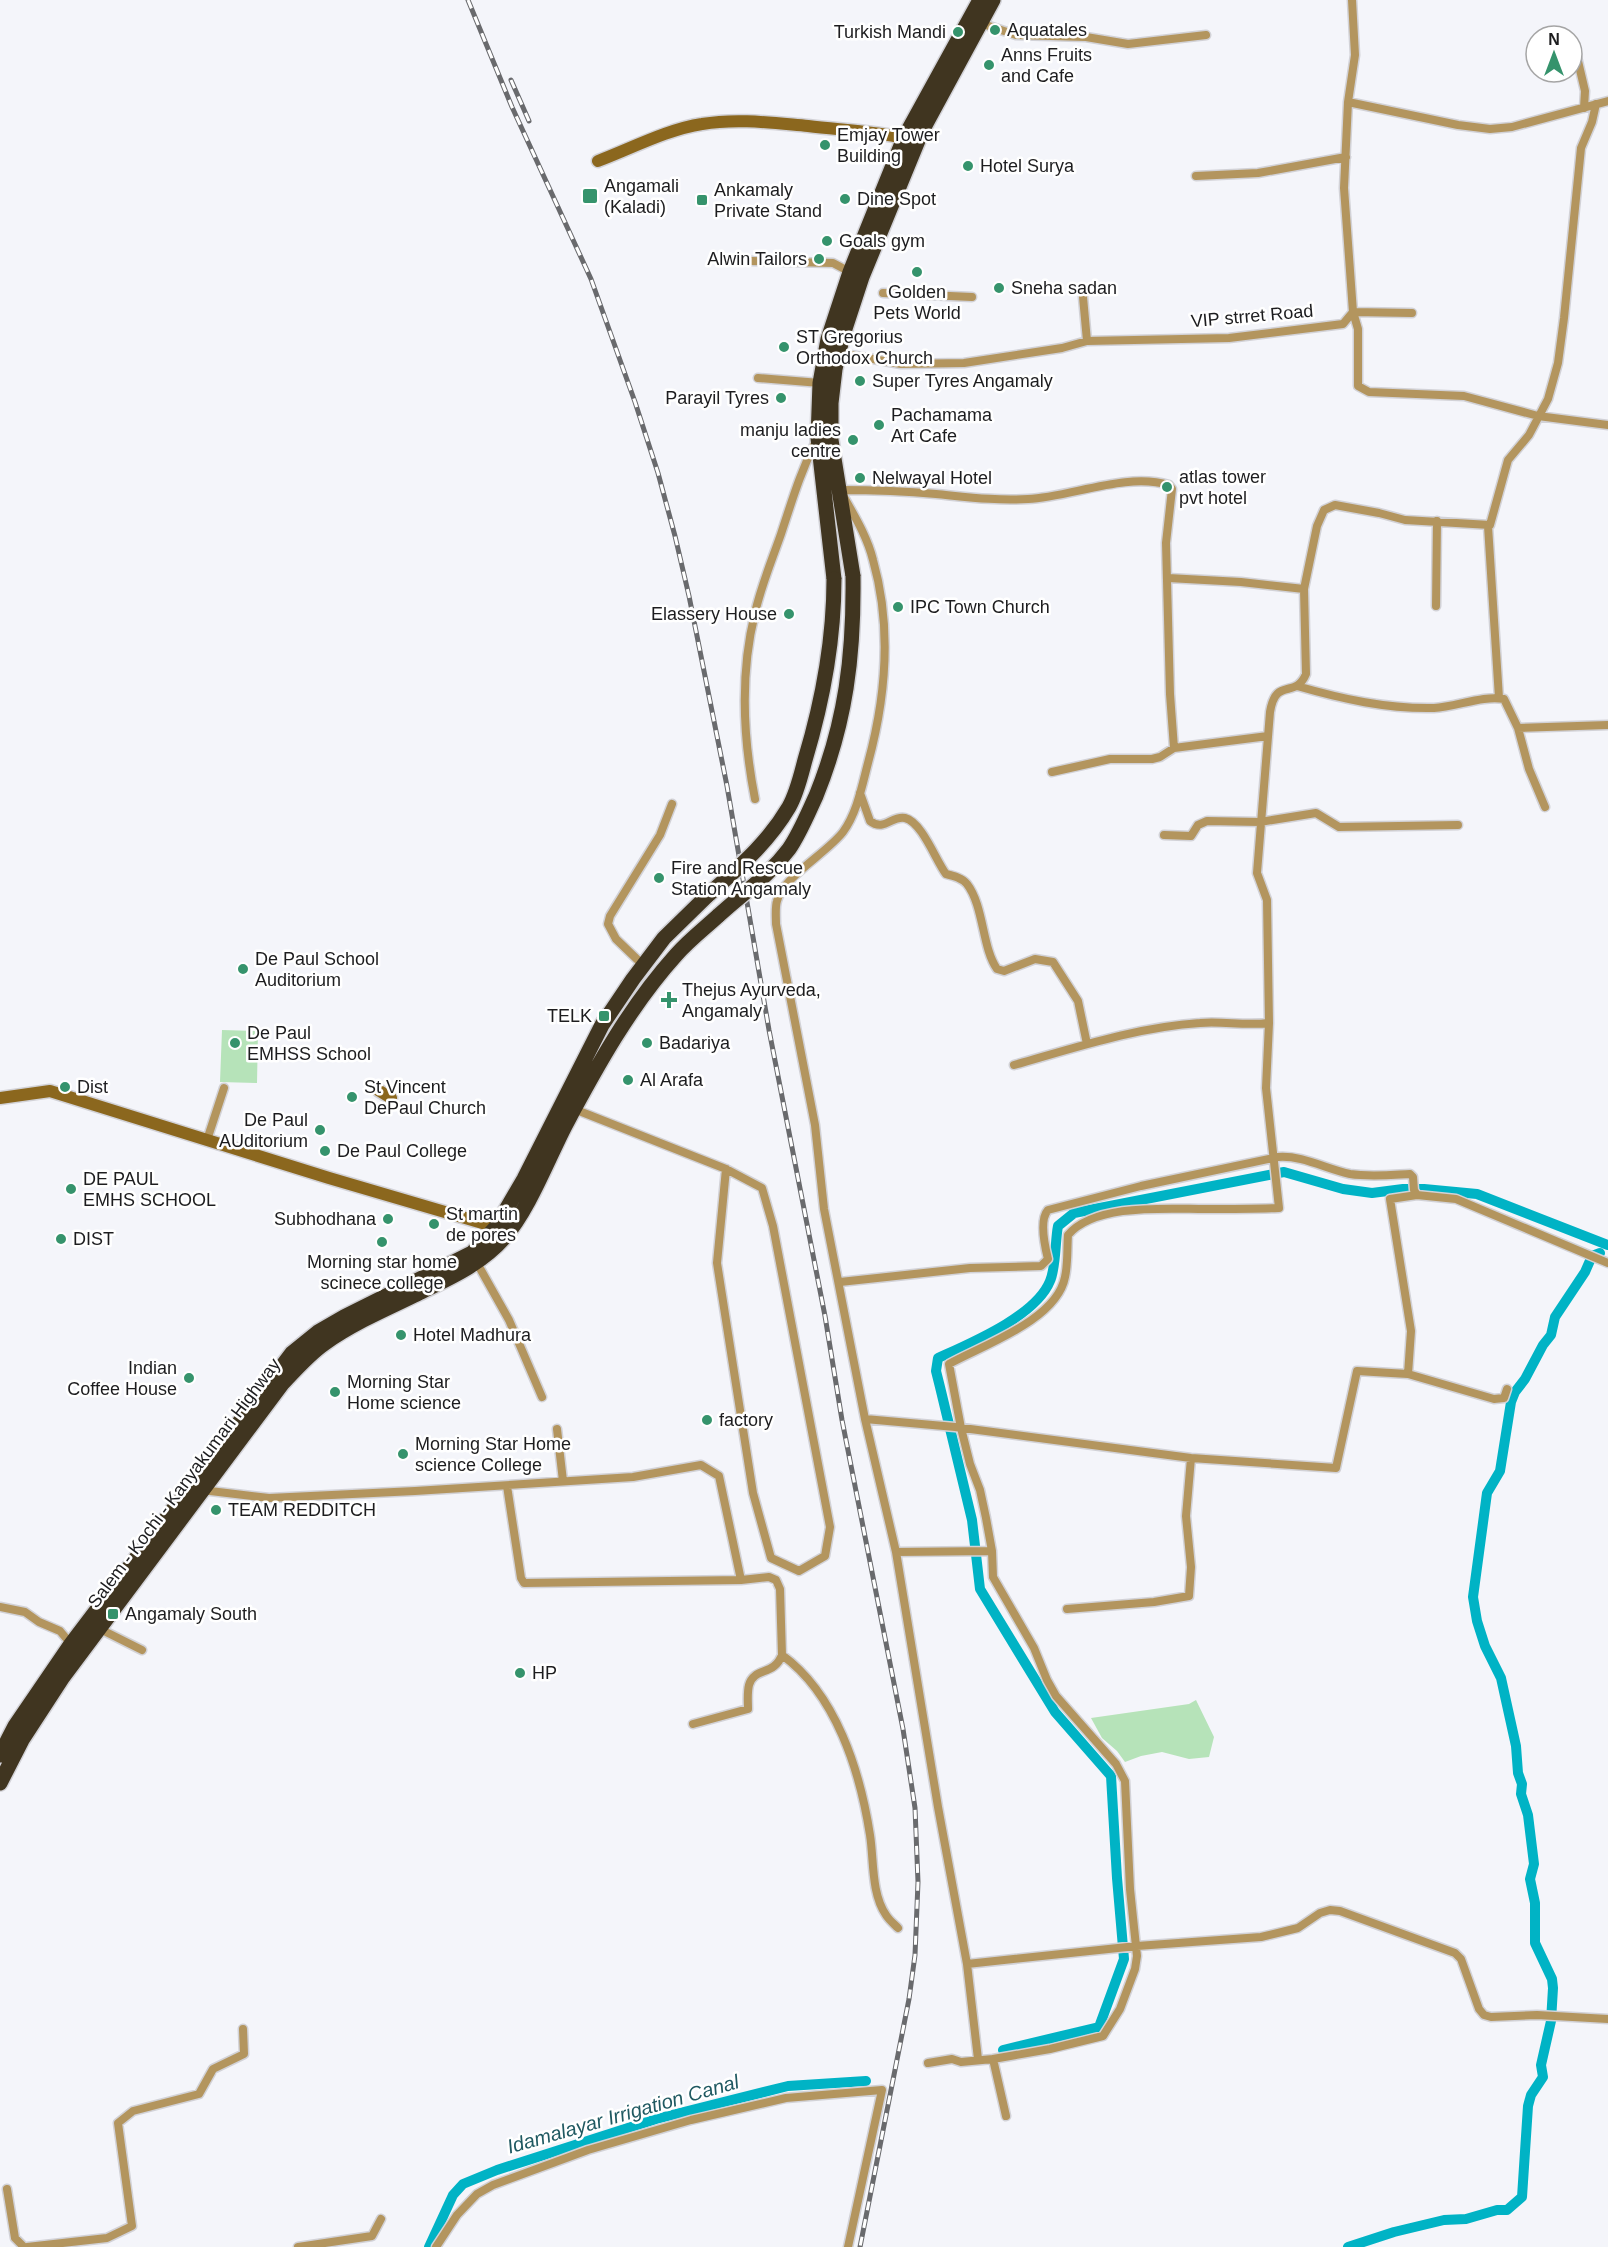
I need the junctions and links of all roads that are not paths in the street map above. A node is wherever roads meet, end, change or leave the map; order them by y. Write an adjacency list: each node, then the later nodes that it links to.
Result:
1 (980, 0): 11 (highway, Salem - Kochi - Kanyakumari Highway)
2 (993, 0): 4 (highway, Salem - Kochi - Kanyakumari Highway)
3 (1352, 0): 8 (street)
4 (980, 23): 5 (street); 16 (highway, Salem - Kochi - Kanyakumari Highway)
5 (1206, 35)
6 (1583, 84): 10 (street)
7 (1608, 101): 9 (street)
8 (1348, 102): 10 (street); 12 (street)
9 (1596, 104): 10 (street); 26 (street)
10 (1584, 108)
11 (904, 138): 13 (main road); 16 (highway, Salem - Kochi - Kanyakumari Highway)
12 (1346, 157): 14 (street); 20 (street)
13 (598, 161)
14 (1196, 176)
15 (752, 261): 16 (street)
16 (856, 274): 23 (highway, Salem - Kochi - Kanyakumari Highway); 25 (highway, Salem - Kochi - Kanyakumari Highway)
17 (883, 292): 18 (street)
18 (972, 297)
19 (1083, 297): 22 (street)
20 (1353, 312): 21 (street); 22 (street, VIP strret Road); 26 (street)
21 (1412, 313)
22 (1086, 341): 23 (street, VIP strret Road)
23 (839, 353): 29 (highway, Salem - Kochi - Kanyakumari Highway)
24 (758, 378): 25 (street)
25 (820, 383): 28 (highway, Salem - Kochi - Kanyakumari Highway)
26 (1538, 416): 27 (street); 31 (street)
27 (1608, 425)
28 (818, 438): 43 (street); 49 (highway, Salem - Kochi - Kanyakumari Highway, bridge)
29 (840, 490): 32 (street); 42 (street); 50 (highway, Salem - Kochi - Kanyakumari Highway, bridge)
30 (1437, 521): 31 (street); 33 (street); 34 (street)
31 (1488, 526): 36 (street)
32 (1168, 578): 33 (street); 40 (street)
33 (1304, 589): 35 (street)
34 (1436, 606)
35 (1297, 686): 36 (street); 39 (street)
36 (1499, 698): 38 (street)
37 (1608, 725): 38 (street)
38 (1518, 728): 45 (street)
39 (1268, 736): 40 (street); 46 (street)
40 (1174, 748): 41 (street)
41 (1052, 772)
42 (860, 793): 53 (street); 67 (street)
43 (755, 799)
44 (672, 804): 51 (street)
45 (1545, 807)
46 (1260, 822): 47 (street); 48 (street); 52 (street)
47 (1458, 825)
48 (1164, 835)
49 (664, 938): 50 (highway); 51 (highway, Salem - Kochi - Kanyakumari Highway)
50 (676, 954): 59 (highway, Salem - Kochi - Kanyakumari Highway)
51 (644, 966): 64 (highway, Salem - Kochi - Kanyakumari Highway)
52 (1269, 1023): 53 (street); 61 (street)
53 (1088, 1044): 54 (street)
54 (1014, 1065)
55 (224, 1088): 60 (street)
56 (378, 1090): 58 (main road)
57 (0, 1098): 60 (main road)
58 (391, 1098)
59 (574, 1109): 62 (street); 64 (highway, Salem - Kochi - Kanyakumari Highway)
60 (207, 1140): 64 (main road)
61 (1274, 1158): 63 (street); 67 (street); 72 (street)
62 (726, 1169): 62 (street)
63 (1415, 1189): 65 (street); 68 (street)
64 (500, 1233): 66 (highway, Salem - Kochi - Kanyakumari Highway); 84 (highway, Salem - Kochi - Kanyakumari Highway)
65 (1604, 1261)
66 (477, 1263): 70 (street); 77 (highway, Salem - Kochi - Kanyakumari Highway)
67 (840, 1282): 71 (street)
68 (1408, 1374): 69 (street); 74 (street)
69 (1507, 1389)
70 (542, 1397)
71 (865, 1419): 72 (street); 79 (street)
72 (958, 1427): 74 (street); 78 (street)
73 (557, 1429): 75 (street)
74 (1191, 1458): 82 (street)
75 (563, 1481): 76 (street); 80 (street)
76 (507, 1486): 77 (street); 80 (street)
77 (202, 1490): 83 (highway, Salem - Kochi - Kanyakumari Highway)
78 (992, 1551): 79 (street); 92 (street)
79 (896, 1552): 93 (street)
80 (741, 1580): 86 (street)
81 (0, 1606): 84 (street)
82 (1067, 1610)
83 (98, 1628): 85 (street); 90 (highway, Salem - Kochi - Kanyakumari Highway)
84 (71, 1644): 88 (highway, Salem - Kochi - Kanyakumari Highway)
85 (142, 1650)
86 (782, 1654): 87 (street); 91 (street)
87 (693, 1724)
88 (8, 1727): 89 (highway, Salem - Kochi - Kanyakumari Highway)
89 (0, 1755)
90 (0, 1783)
91 (898, 1928)
92 (1137, 1946): 93 (street); 94 (street); 97 (street)
93 (967, 1964): 96 (street)
94 (1608, 2019)
95 (243, 2029): 102 (street)
96 (978, 2059): 97 (street); 98 (street)
97 (993, 2059): 99 (street)
98 (928, 2063)
99 (1006, 2116)
100 (7, 2188): 103 (street)
101 (381, 2219): 104 (street)
102 (107, 2243): 103 (street)
103 (25, 2247)
104 (298, 2247)
105 (436, 2247): 106 (street)
106 (848, 2247)

